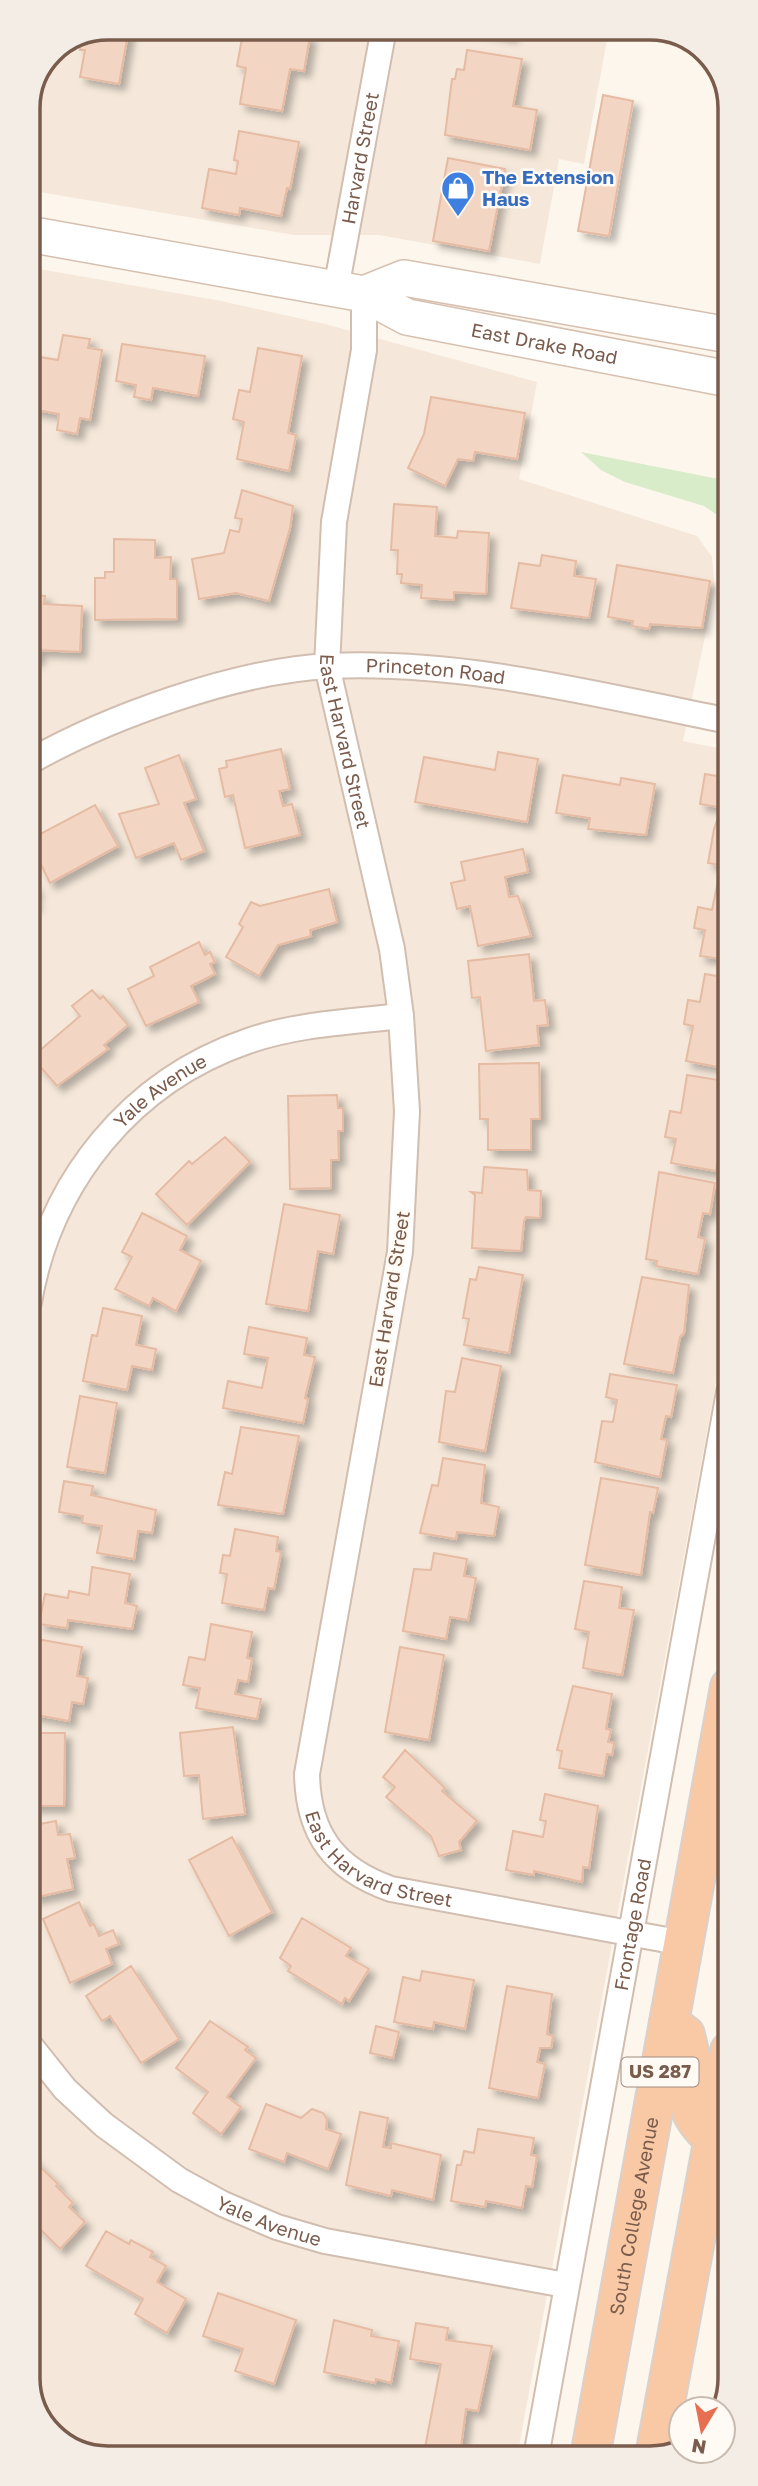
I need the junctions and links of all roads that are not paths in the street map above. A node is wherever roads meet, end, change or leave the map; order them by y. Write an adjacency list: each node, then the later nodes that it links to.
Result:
1 (382, 40): 3 (street, Harvard Street)
2 (40, 235): 3 (main road, East Drake Road)
3 (350, 292): 4 (main road, East Drake Road); 5 (main road, East Drake Road); 6 (street, East Harvard Street)
4 (718, 333)
5 (718, 377)
6 (327, 666): 7 (street, Princeton Road); 8 (street, Princeton Road); 9 (street, East Harvard Street)
7 (718, 719)
8 (40, 757)
9 (401, 1016): 10 (street, Yale Avenue); 13 (street, East Harvard Street)
10 (40, 1254)
11 (718, 1453): 13 (street, Frontage Road)
12 (718, 1752): 14 (highway, South College Avenue / US 287)
13 (631, 1933): 14 (street, East Harvard Street); 19 (street, Frontage Road)
14 (683, 1943): 15 (highway, South College Avenue / US 287)
15 (669, 2023): 18 (highway); 22 (highway, South College Avenue / US 287)
16 (40, 2059): 19 (street, Yale Avenue)
17 (718, 2113): 18 (highway, US 287)
18 (713, 2139): 20 (highway, US 287)
19 (565, 2285): 21 (street, Frontage Road)
20 (657, 2445)
21 (538, 2446)
22 (592, 2446)

